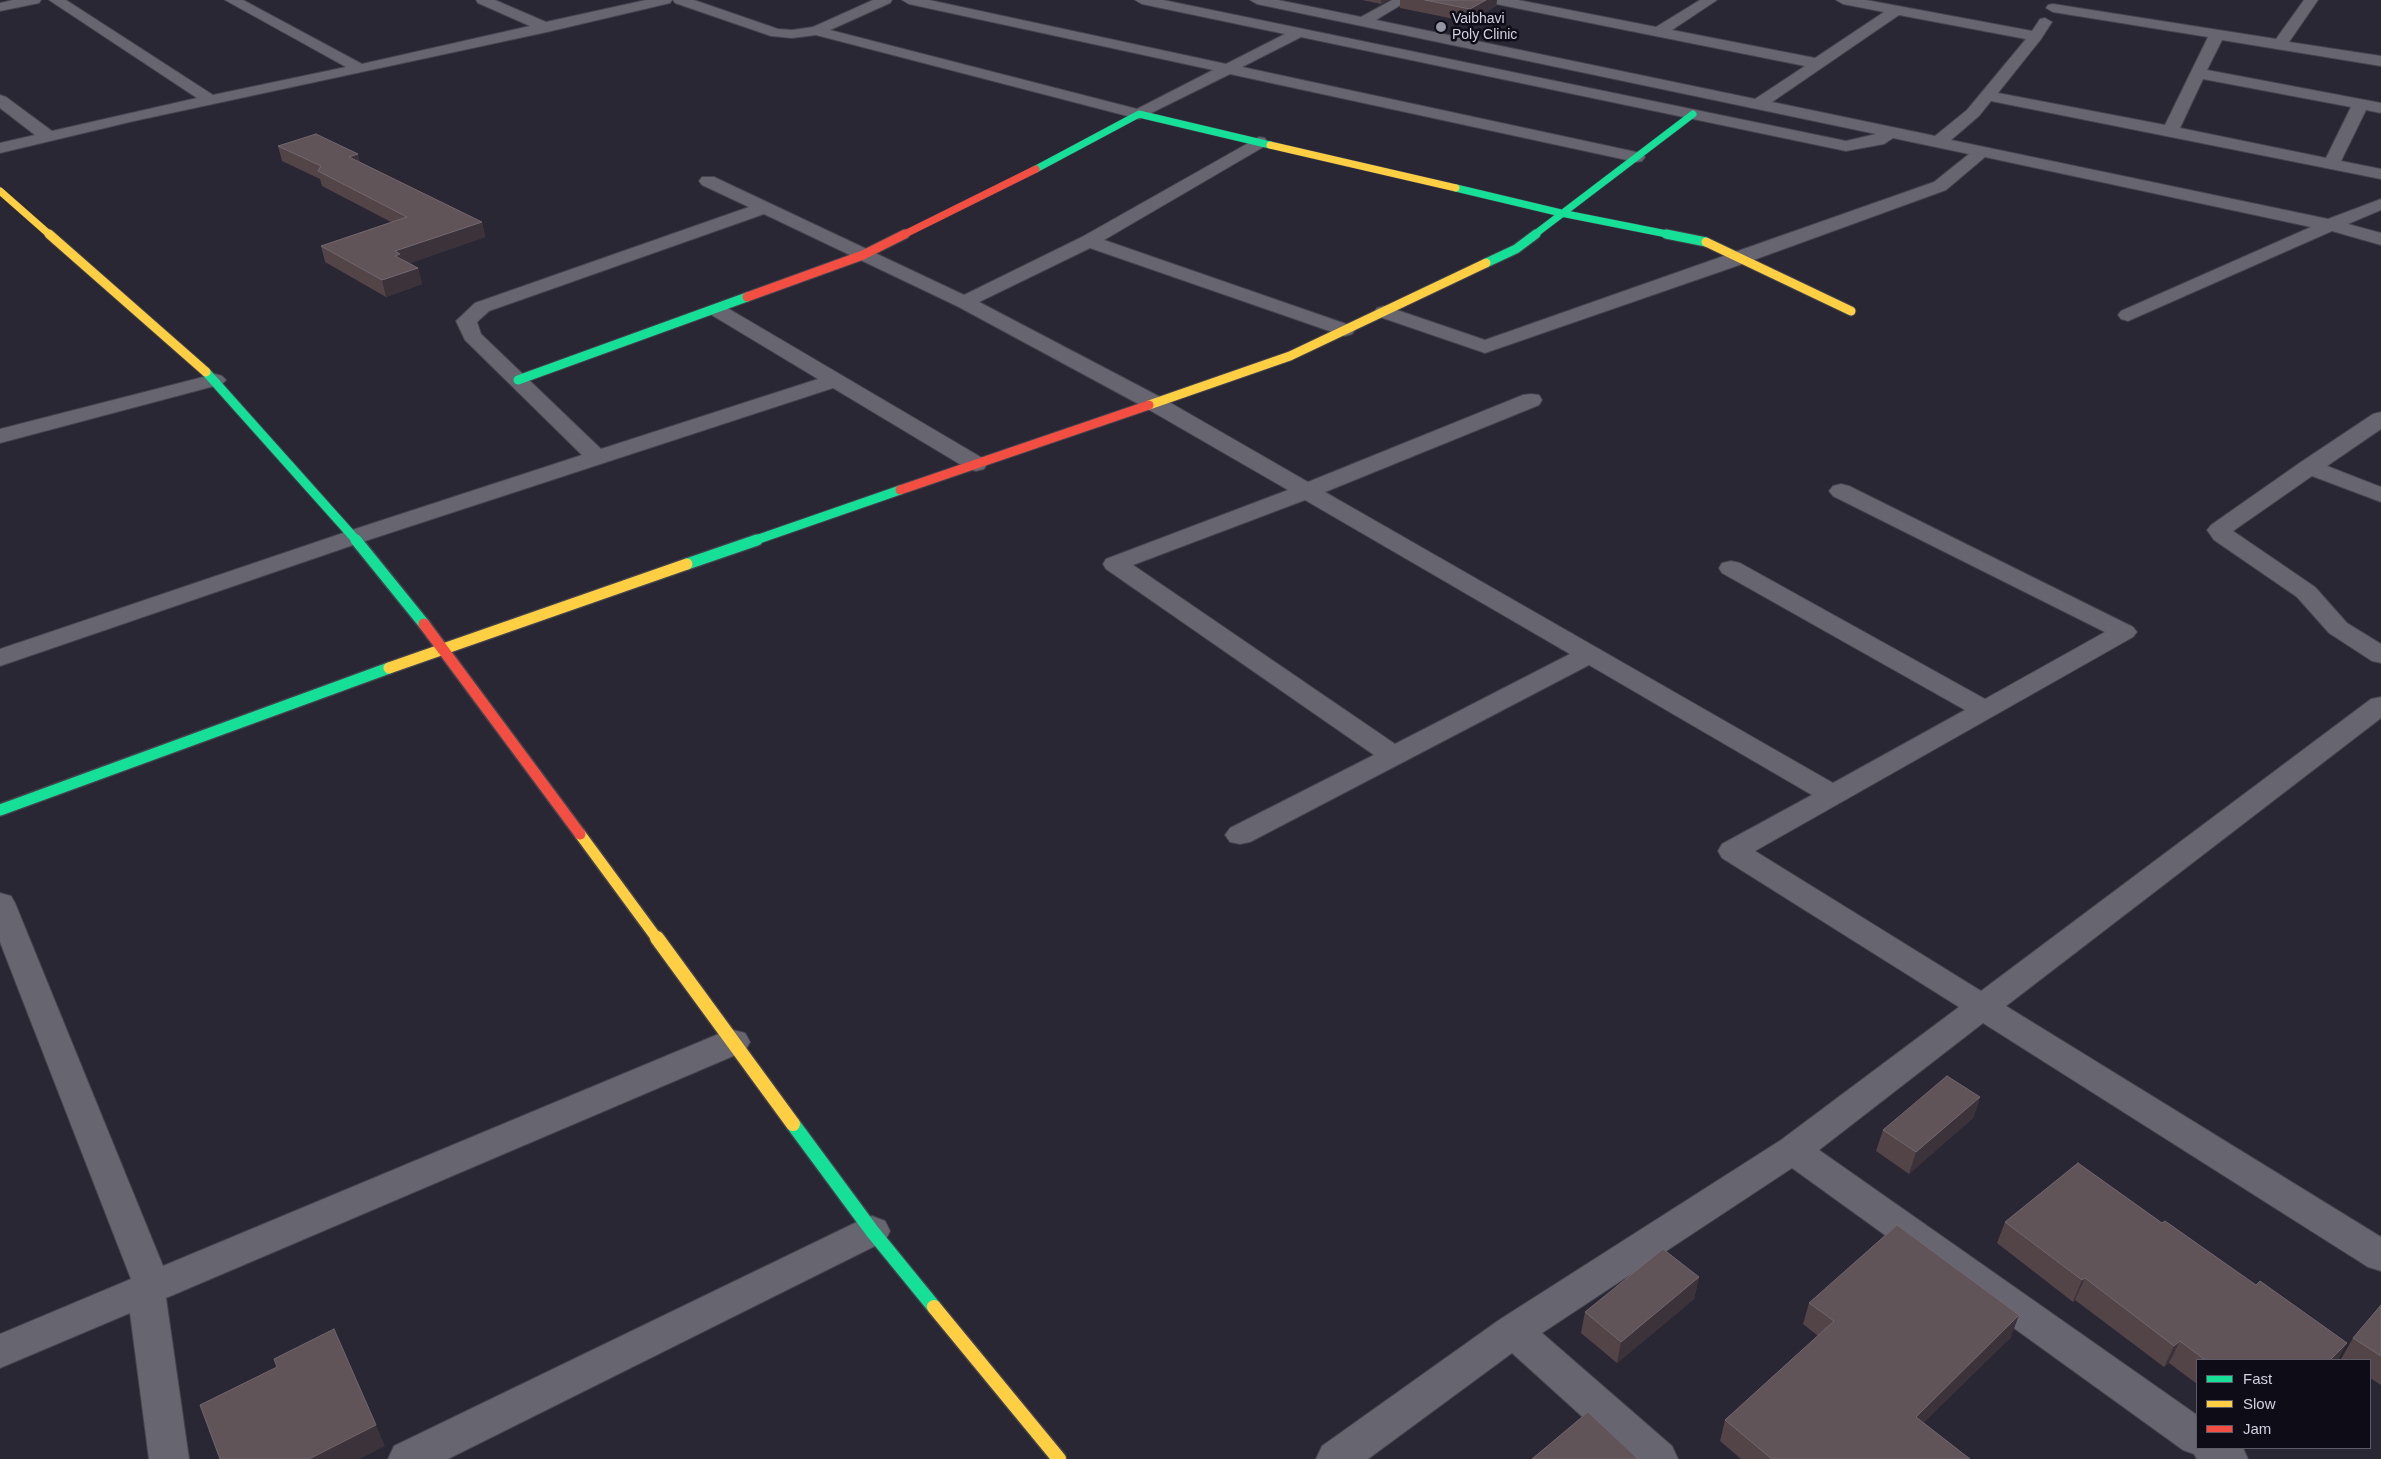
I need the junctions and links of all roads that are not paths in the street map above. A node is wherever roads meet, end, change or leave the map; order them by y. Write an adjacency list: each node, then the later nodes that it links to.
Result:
1 (34, 0): 19 (street)
2 (56, 0): 39 (street)
3 (232, 0): 34 (street)
4 (484, 0): 24 (street)
5 (664, 0): 24 (street)
6 (680, 0): 25 (street)
7 (885, 0): 25 (street)
8 (909, 0): 35 (street)
9 (1142, 0): 22 (street)
10 (1257, 0): 18 (street)
11 (1402, 0): 23 (street)
12 (1496, 0): 20 (street)
13 (1558, 0): 20 (street)
14 (1710, 0): 27 (street)
15 (1843, 0): 21 (street)
16 (2311, 0): 30 (street)
17 (2050, 3): 28 (street); 29 (street)
18 (1278, 4): 22 (street); 23 (street)
19 (0, 7)
20 (1542, 9): 27 (street)
21 (1897, 10): 29 (street); 33 (street)
22 (1243, 21): 26 (street)
23 (1363, 22): 31 (street)
24 (547, 28): 34 (street)
25 (816, 31): 44 (street)
26 (1300, 32): 35 (street); 36 (street)
27 (1659, 32): 33 (street)
28 (2217, 34): 30 (street); 37 (street)
29 (2036, 36): 38 (street)
30 (2280, 44): 32 (street)
31 (1517, 54): 36 (street); 41 (street)
32 (2381, 61)
33 (1820, 64): 41 (street)
34 (360, 69): 39 (street)
35 (1226, 69): 44 (street); 53 (street)
36 (1488, 72): 45 (street)
37 (2198, 73): 42 (street); 46 (street)
38 (1988, 96): 46 (street); 49 (street)
39 (209, 99): 48 (street)
40 (0, 100): 48 (street)
41 (1758, 104): 47 (street)
42 (2361, 104): 43 (street); 54 (street)
43 (2381, 108)
44 (1139, 114): 50 (street); 64 (street)
45 (1693, 114): 47 (street); 53 (street)
46 (2170, 130): 54 (street)
47 (1891, 132): 49 (street)
48 (48, 136): 51 (street)
49 (1940, 141): 52 (street)
50 (1259, 142): 60 (street); 63 (street)
51 (0, 148)
52 (1982, 151): 61 (street); 65 (street)
53 (1636, 157): 60 (street)
54 (2331, 164): 55 (street)
55 (2381, 174)
56 (708, 181): 59 (street)
57 (0, 191): 72 (street)
58 (2381, 204): 61 (street)
59 (764, 208): 64 (street); 73 (street)
60 (1561, 213): 65 (street); 69 (street)
61 (2330, 225): 62 (street); 70 (street)
62 (2381, 239)
63 (1089, 241): 66 (street); 71 (street)
64 (863, 255): 66 (street); 67 (street)
65 (1741, 258): 68 (street); 69 (street)
66 (964, 302): 76 (street)
67 (716, 310): 73 (street); 74 (street)
68 (1851, 311)
69 (1384, 312): 71 (street)
70 (2128, 315)
71 (1345, 330): 76 (street)
72 (215, 380): 78 (street); 85 (street)
73 (518, 380): 79 (street)
74 (835, 380): 79 (street); 80 (street)
75 (1531, 400): 82 (street)
76 (1154, 403): 80 (street); 82 (street)
77 (2381, 419): 81 (street)
78 (0, 436)
79 (598, 458): 85 (street)
80 (976, 464): 87 (street)
81 (2309, 467): 84 (street); 89 (street)
82 (1307, 491): 88 (street); 93 (street)
83 (1841, 491): 92 (street)
84 (2381, 495)
85 (354, 537): 87 (street); 90 (street)
86 (1731, 568): 92 (street)
87 (444, 648): 95 (street); 99 (street)
88 (1588, 655): 93 (street); 94 (street)
89 (2381, 655)
90 (0, 658)
91 (2381, 705): 98 (street)
92 (1984, 710): 94 (street)
93 (1393, 755): 96 (street)
94 (1833, 795): 98 (street)
95 (0, 810)
96 (1240, 835)
97 (0, 903): 103 (street)
98 (1980, 1008): 100 (street); 102 (street)
99 (732, 1042): 101 (street); 103 (street)
100 (1793, 1150): 104 (street); 106 (street)
101 (872, 1231): 109 (street); 110 (street)
102 (2381, 1256)
103 (153, 1286): 105 (street); 108 (street)
104 (1513, 1331): 111 (street); 112 (street)
105 (0, 1351)
106 (2196, 1436)
107 (2213, 1449): 113 (street)
108 (169, 1459)
109 (408, 1459)
110 (1059, 1459)
111 (1336, 1459)
112 (1658, 1459)
113 (2228, 1459)

